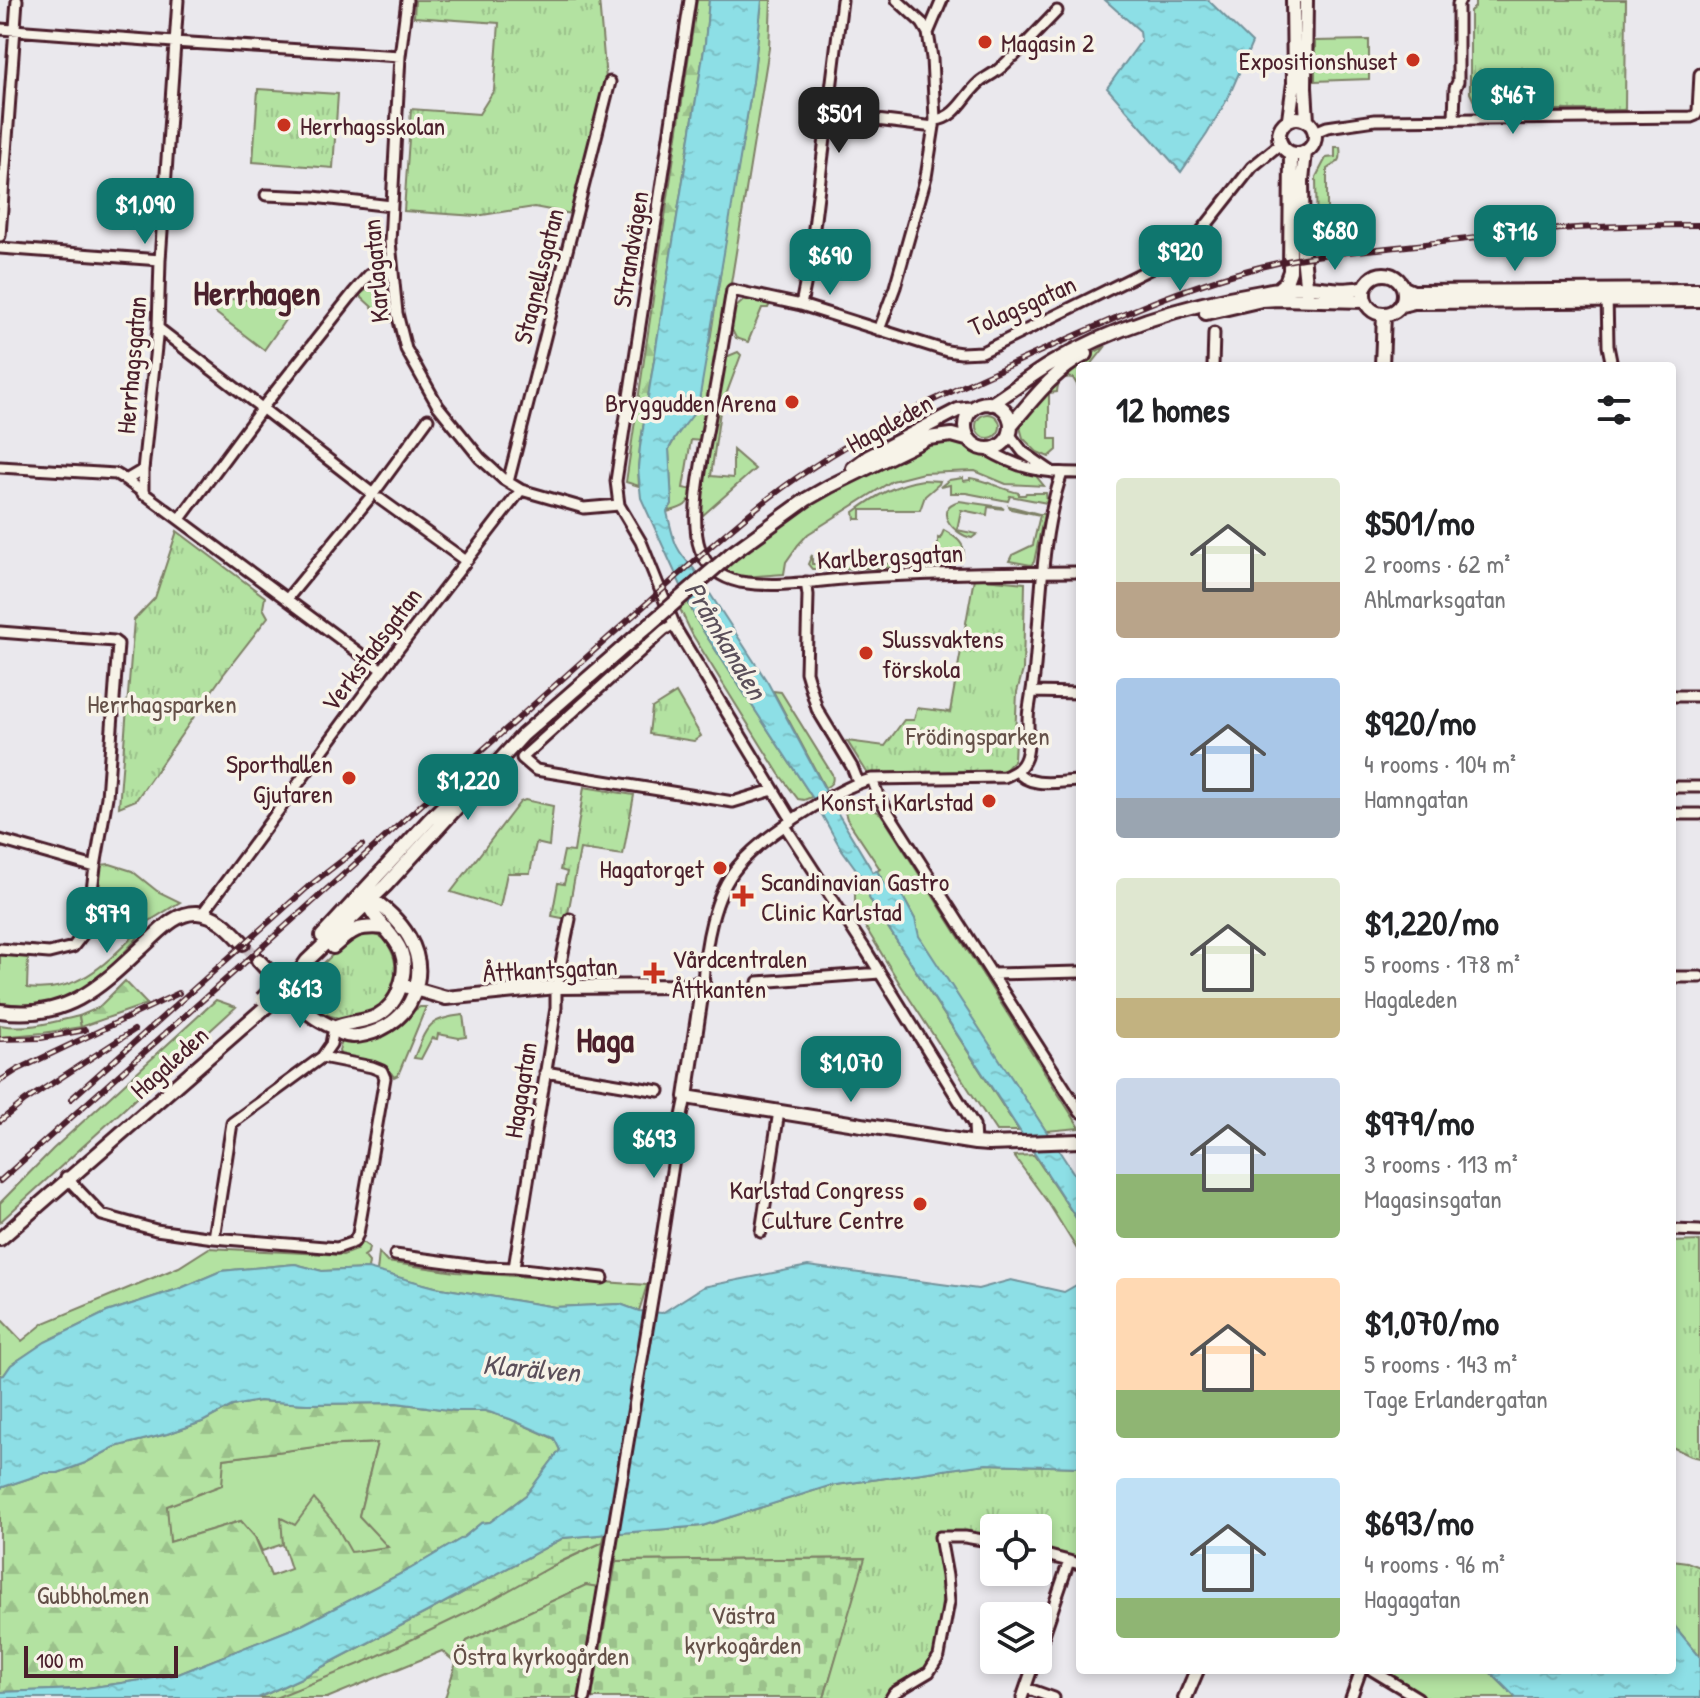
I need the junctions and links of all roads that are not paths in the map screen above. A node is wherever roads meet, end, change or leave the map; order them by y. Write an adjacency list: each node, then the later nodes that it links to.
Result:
1 (17, 0): 13 (street)
2 (178, 0): 15 (street, Herrhagsgatan)
3 (407, 0): 16 (street, Karlagatan)
4 (690, 0): 68 (street, Strandvägen)
5 (842, 0): 19 (street)
6 (897, 0): 14 (street)
7 (942, 0): 14 (street)
8 (1293, 0): 20 (street)
9 (1306, 0): 22 (street)
10 (1460, 0): 21 (street)
11 (1057, 11): 23 (street)
12 (0, 29): 13 (street)
13 (14, 29): 15 (street); 30 (street)
14 (928, 33): 23 (street)
15 (174, 42): 16 (street); 32 (street, Herrhagsgatan)
16 (400, 56): 29 (street, Karlagatan)
17 (1700, 74): 21 (street)
18 (610, 82): 63 (street, Stagnellsgatan)
19 (827, 114): 23 (street); 42 (street)
20 (1289, 119): 22 (street); 25 (street)
21 (1454, 119): 24 (street)
22 (1307, 121): 24 (street)
23 (934, 124): 46 (street)
24 (1315, 132): 26 (street)
25 (1280, 144): 27 (street); 46 (street, Tolagsgatan)
26 (1305, 152): 27 (street); 38 (street)
27 (1291, 153): 36 (street)
28 (266, 195): 29 (street)
29 (391, 206): 33 (street, Karlagatan)
30 (0, 236)
31 (0, 248): 32 (street)
32 (160, 260): 45 (street, Herrhagsgatan)
33 (392, 270): 52 (street); 63 (street, Karlagatan)
34 (1365, 287): 35 (street); 38 (street); 41 (street)
35 (1404, 288): 39 (street); 43 (street)
36 (1278, 289): 38 (street); 51 (street)
37 (1700, 290): 39 (street)
38 (1307, 294): 41 (street); 55 (street)
39 (1607, 296): 40 (street); 43 (street); 48 (street)
40 (1700, 300)
41 (1365, 301): 44 (street)
42 (801, 305): 46 (street, Tolagsgatan); 71 (street, Tolagsgatan)
43 (1402, 305): 44 (street)
44 (1384, 314): 50 (street)
45 (158, 328): 52 (street); 59 (street, Herrhagsgatan)
46 (879, 330)
47 (1214, 333): 49 (street)
48 (1611, 361)
49 (1213, 362)
50 (1382, 362)
51 (991, 404): 53 (street); 55 (street)
52 (263, 407): 67 (street); 69 (street)
53 (974, 408): 56 (street); 64 (street, Hagaleden)
54 (428, 419): 67 (street)
55 (1010, 430): 57 (street); 60 (street)
56 (970, 440): 57 (street); 64 (street, Hagaleden)
57 (986, 449): 60 (street)
58 (0, 467): 62 (street)
59 (143, 470): 62 (street); 66 (street, Herrhagsgatan)
60 (1057, 472): 61 (street); 72 (street)
61 (1076, 473)
62 (126, 480): 66 (street)
63 (508, 482): 65 (street, Karlagatan)
64 (830, 486): 83 (street, Hagaleden, bridge)
65 (521, 490): 68 (street, Karlagatan); 70 (street, Verkstadsgatan)
66 (143, 494): 69 (street)
67 (377, 496): 70 (street); 75 (street)
68 (619, 505): 76 (street)
69 (180, 519): 75 (street)
70 (466, 561): 78 (street, Verkstadsgatan)
71 (707, 564): 74 (street, Karlbergsgatan)
72 (1042, 572): 73 (street, Karlbergsgatan); 74 (street, Karlbergsgatan); 79 (street)
73 (1076, 572)
74 (806, 582): 87 (street)
75 (287, 599): 78 (street)
76 (674, 624): 90 (street); 90 (street)
77 (0, 632): 95 (street)
78 (382, 670): 99 (street, Verkstadsgatan)
79 (1032, 692): 80 (street); 84 (street)
80 (1076, 693)
81 (1676, 696): 82 (street)
82 (1700, 696)
83 (523, 735): 96 (street, Hagaleden); 97 (street, Hagaleden)
84 (1017, 771): 85 (street); 86 (street)
85 (872, 779): 87 (street); 107 (street)
86 (1076, 781)
87 (858, 782): 93 (street)
88 (1676, 787): 89 (street)
89 (1700, 787)
90 (773, 790): 93 (street)
91 (1676, 814): 92 (street)
92 (1700, 814)
93 (788, 823): 106 (street); 112 (street)
94 (0, 840): 95 (street)
95 (95, 867): 103 (street)
96 (386, 885): 97 (street, Hagaleden); 98 (street)
97 (367, 898): 98 (street); 101 (street); 110 (street, Hagaleden)
98 (388, 910): 115 (street)
99 (202, 914): 102 (street); 117 (street)
100 (570, 919): 114 (street, Hagagatan)
101 (386, 928): 110 (street); 113 (street)
102 (243, 943)
103 (0, 949)
104 (258, 960): 110 (street)
105 (1076, 972): 107 (street)
106 (880, 973): 111 (street); 126 (street)
107 (992, 974): 123 (street)
108 (1676, 977): 109 (street)
109 (1700, 977)
110 (286, 978): 127 (street, Hagaleden, bridge)
111 (758, 982)
112 (703, 983): 114 (street, Åttkantsgatan); 122 (street)
113 (401, 985): 115 (street, Åttkantsgatan); 118 (street)
114 (556, 987): 115 (street, Åttkantsgatan); 120 (street, Hagagatan)
115 (416, 989): 118 (street)
116 (289, 994): 118 (street)
117 (0, 1011)
118 (334, 1028): 119 (street)
119 (322, 1057): 132 (street); 132 (street)
120 (545, 1072): 121 (street); 135 (street, Hagagatan)
121 (659, 1091)
122 (686, 1097): 124 (street); 147 (street)
123 (1076, 1106)
124 (779, 1111): 126 (street); 131 (street)
125 (1076, 1141): 126 (street)
126 (975, 1143)
127 (66, 1177): 129 (street, Hagaleden); 132 (street); 133 (street, Hagaleden)
128 (1676, 1230): 130 (street)
129 (0, 1231)
130 (1700, 1231)
131 (761, 1232)
132 (214, 1238)
133 (0, 1239)
134 (395, 1255): 135 (street)
135 (514, 1268): 136 (street)
136 (603, 1278)
137 (980, 1540): 148 (street)
138 (1052, 1557): 139 (street)
139 (1069, 1561): 140 (street); 141 (street)
140 (1076, 1563)
141 (1052, 1611)
142 (1030, 1674): 146 (street)
143 (1195, 1674): 150 (street)
144 (1360, 1674): 151 (street)
145 (1379, 1674): 152 (street)
146 (1024, 1693): 149 (street)
147 (585, 1698)
148 (891, 1698)
149 (1054, 1698)
150 (1185, 1698)
151 (1351, 1698)
152 (1418, 1698)

